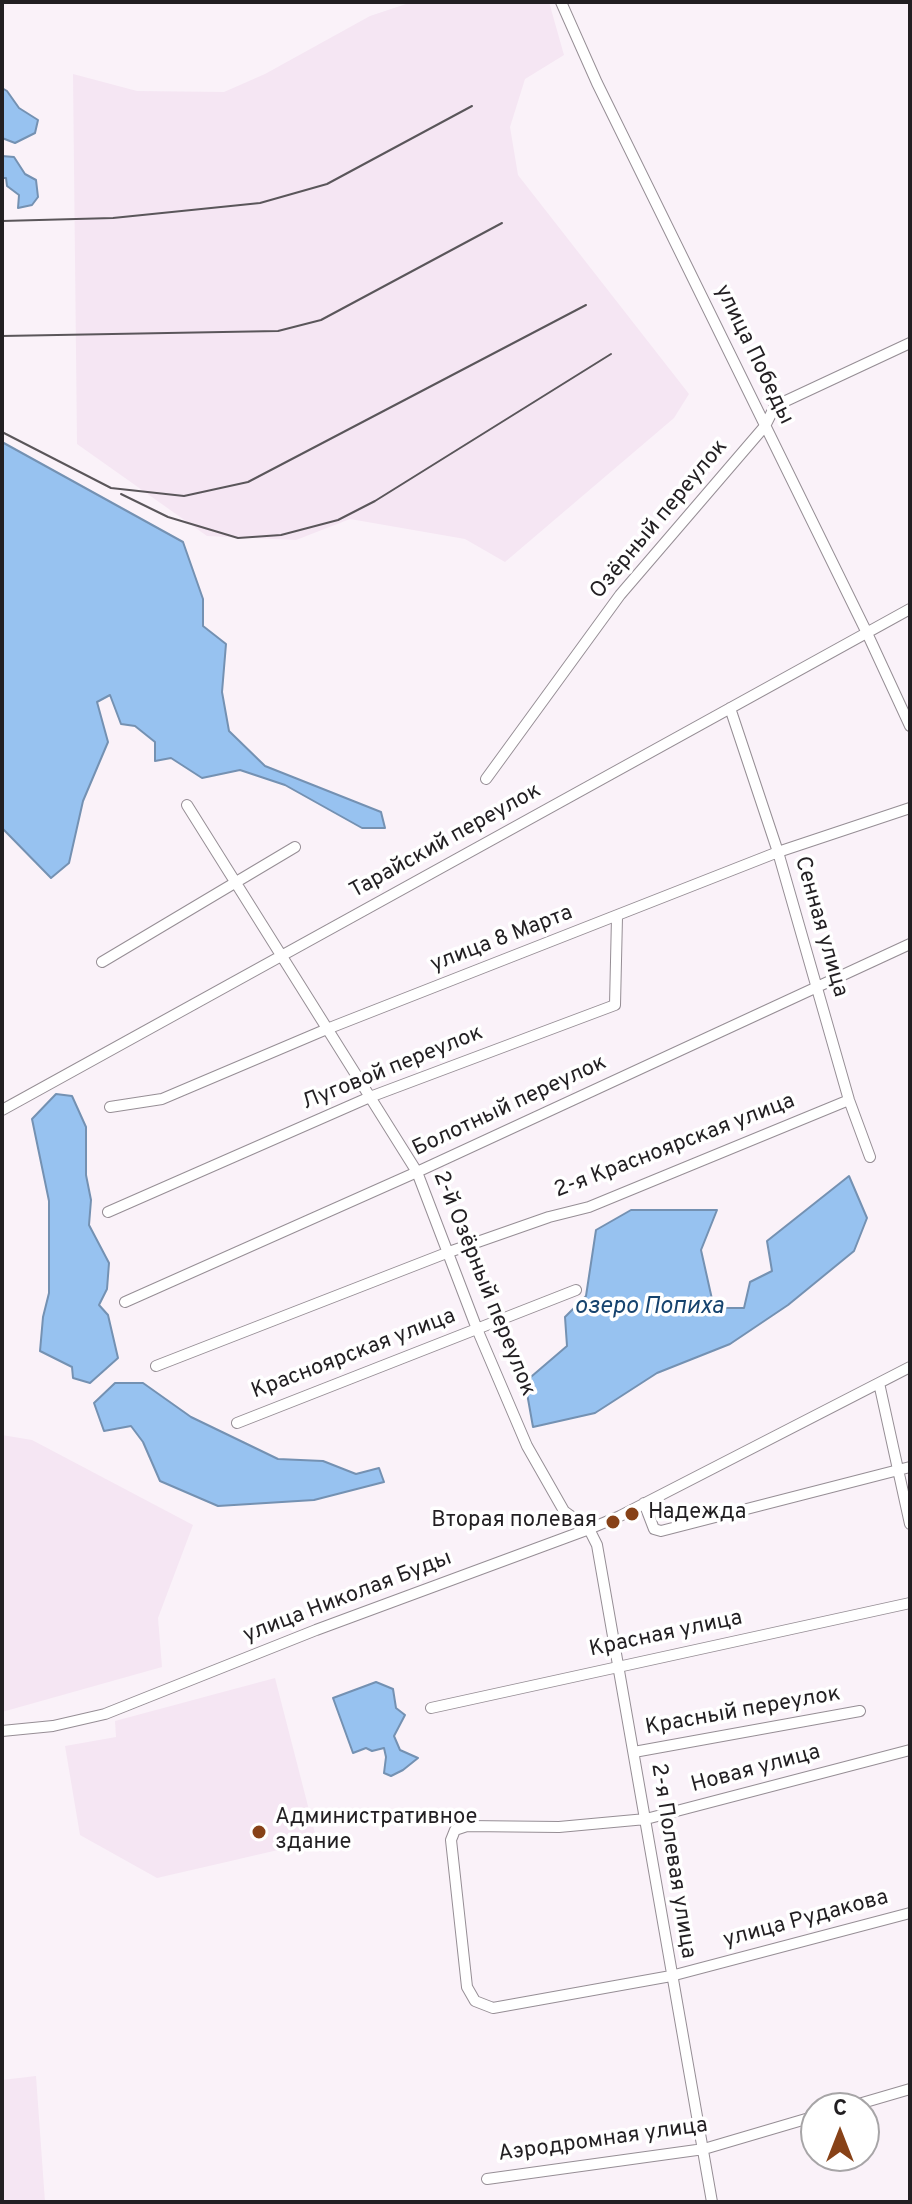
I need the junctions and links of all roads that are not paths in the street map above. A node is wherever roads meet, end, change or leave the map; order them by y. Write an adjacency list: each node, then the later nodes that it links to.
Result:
1 (561, 2): 3 (street, улица Победы)
2 (910, 343): 3 (street, Озёрный переулок)
3 (765, 426): 5 (street, улица Победы); 8 (street, Озёрный переулок)
4 (910, 609): 5 (street, Тарайский переулок)
5 (867, 633): 6 (street, Тарайский переулок); 7 (street, улица Победы)
6 (730, 708): 12 (street, Сенная улица); 16 (street, Тарайский переулок)
7 (910, 726)
8 (486, 779)
9 (187, 805): 13 (street, 2-й Озёрный переулок)
10 (910, 808): 12 (street, улица 8 Марта)
11 (295, 847): 13 (street)
12 (778, 852): 14 (street, улица 8 Марта); 18 (street, Сенная улица)
13 (237, 883): 16 (street, 2-й Озёрный переулок); 17 (street)
14 (617, 917): 19 (street, улица 8 Марта); 20 (street, Луговой переулок)
15 (910, 944): 18 (street, Болотный переулок)
16 (283, 955): 19 (street, 2-й Озёрный переулок); 23 (street, Тарайский переулок)
17 (102, 962)
18 (817, 987): 21 (street, Сенная улица); 25 (street, Болотный переулок)
19 (327, 1029): 20 (street, 2-й Озёрный переулок); 22 (street, улица 8 Марта)
20 (370, 1097): 25 (street, 2-й Озёрный переулок); 26 (street, Луговой переулок)
21 (849, 1100): 24 (street, Сенная улица); 27 (street, 2-я Красноярская улица)
22 (110, 1107)
23 (2, 1110)
24 (870, 1157)
25 (417, 1172): 27 (street, 2-й Озёрный переулок); 29 (street, Болотный переулок)
26 (108, 1212)
27 (449, 1252): 30 (street, 2-й Озёрный переулок); 31 (street, 2-я Красноярская улица)
28 (576, 1290): 30 (street, Красноярская улица)
29 (125, 1302)
30 (477, 1329): 34 (street, Красноярская улица); 38 (street, 2-й Озёрный переулок)
31 (156, 1366)
32 (910, 1367): 33 (street, улица Николая Буды)
33 (879, 1383): 35 (street); 36 (street, улица Николая Буды)
34 (237, 1423)
35 (905, 1469): 36 (street); 37 (street)
36 (644, 1503): 38 (street, улица Николая Буды)
37 (910, 1524)
38 (589, 1529): 40 (street, 2-я Полевая улица); 43 (street, улица Николая Буды)
39 (910, 1603): 40 (street, Красная улица)
40 (619, 1665): 41 (street, Красная улица); 45 (street, 2-я Полевая улица)
41 (431, 1708)
42 (860, 1711): 45 (street, Красный переулок)
43 (2, 1731)
44 (910, 1750): 46 (street, Новая улица)
45 (634, 1752): 46 (street, 2-я Полевая улица)
46 (646, 1819): 47 (street, Новая улица); 49 (street, 2-я Полевая улица)
47 (467, 1826): 49 (street, улица Рудакова)
48 (910, 1913): 49 (street, улица Рудакова)
49 (671, 1976): 53 (street, 2-я Полевая улица)
50 (910, 2089): 51 (street)
51 (880, 2098)
52 (800, 2121): 53 (street, Аэродромная улица)
53 (704, 2149): 54 (street, Аэродромная улица); 55 (street, 2-я Полевая улица)
54 (487, 2179)
55 (712, 2202)

